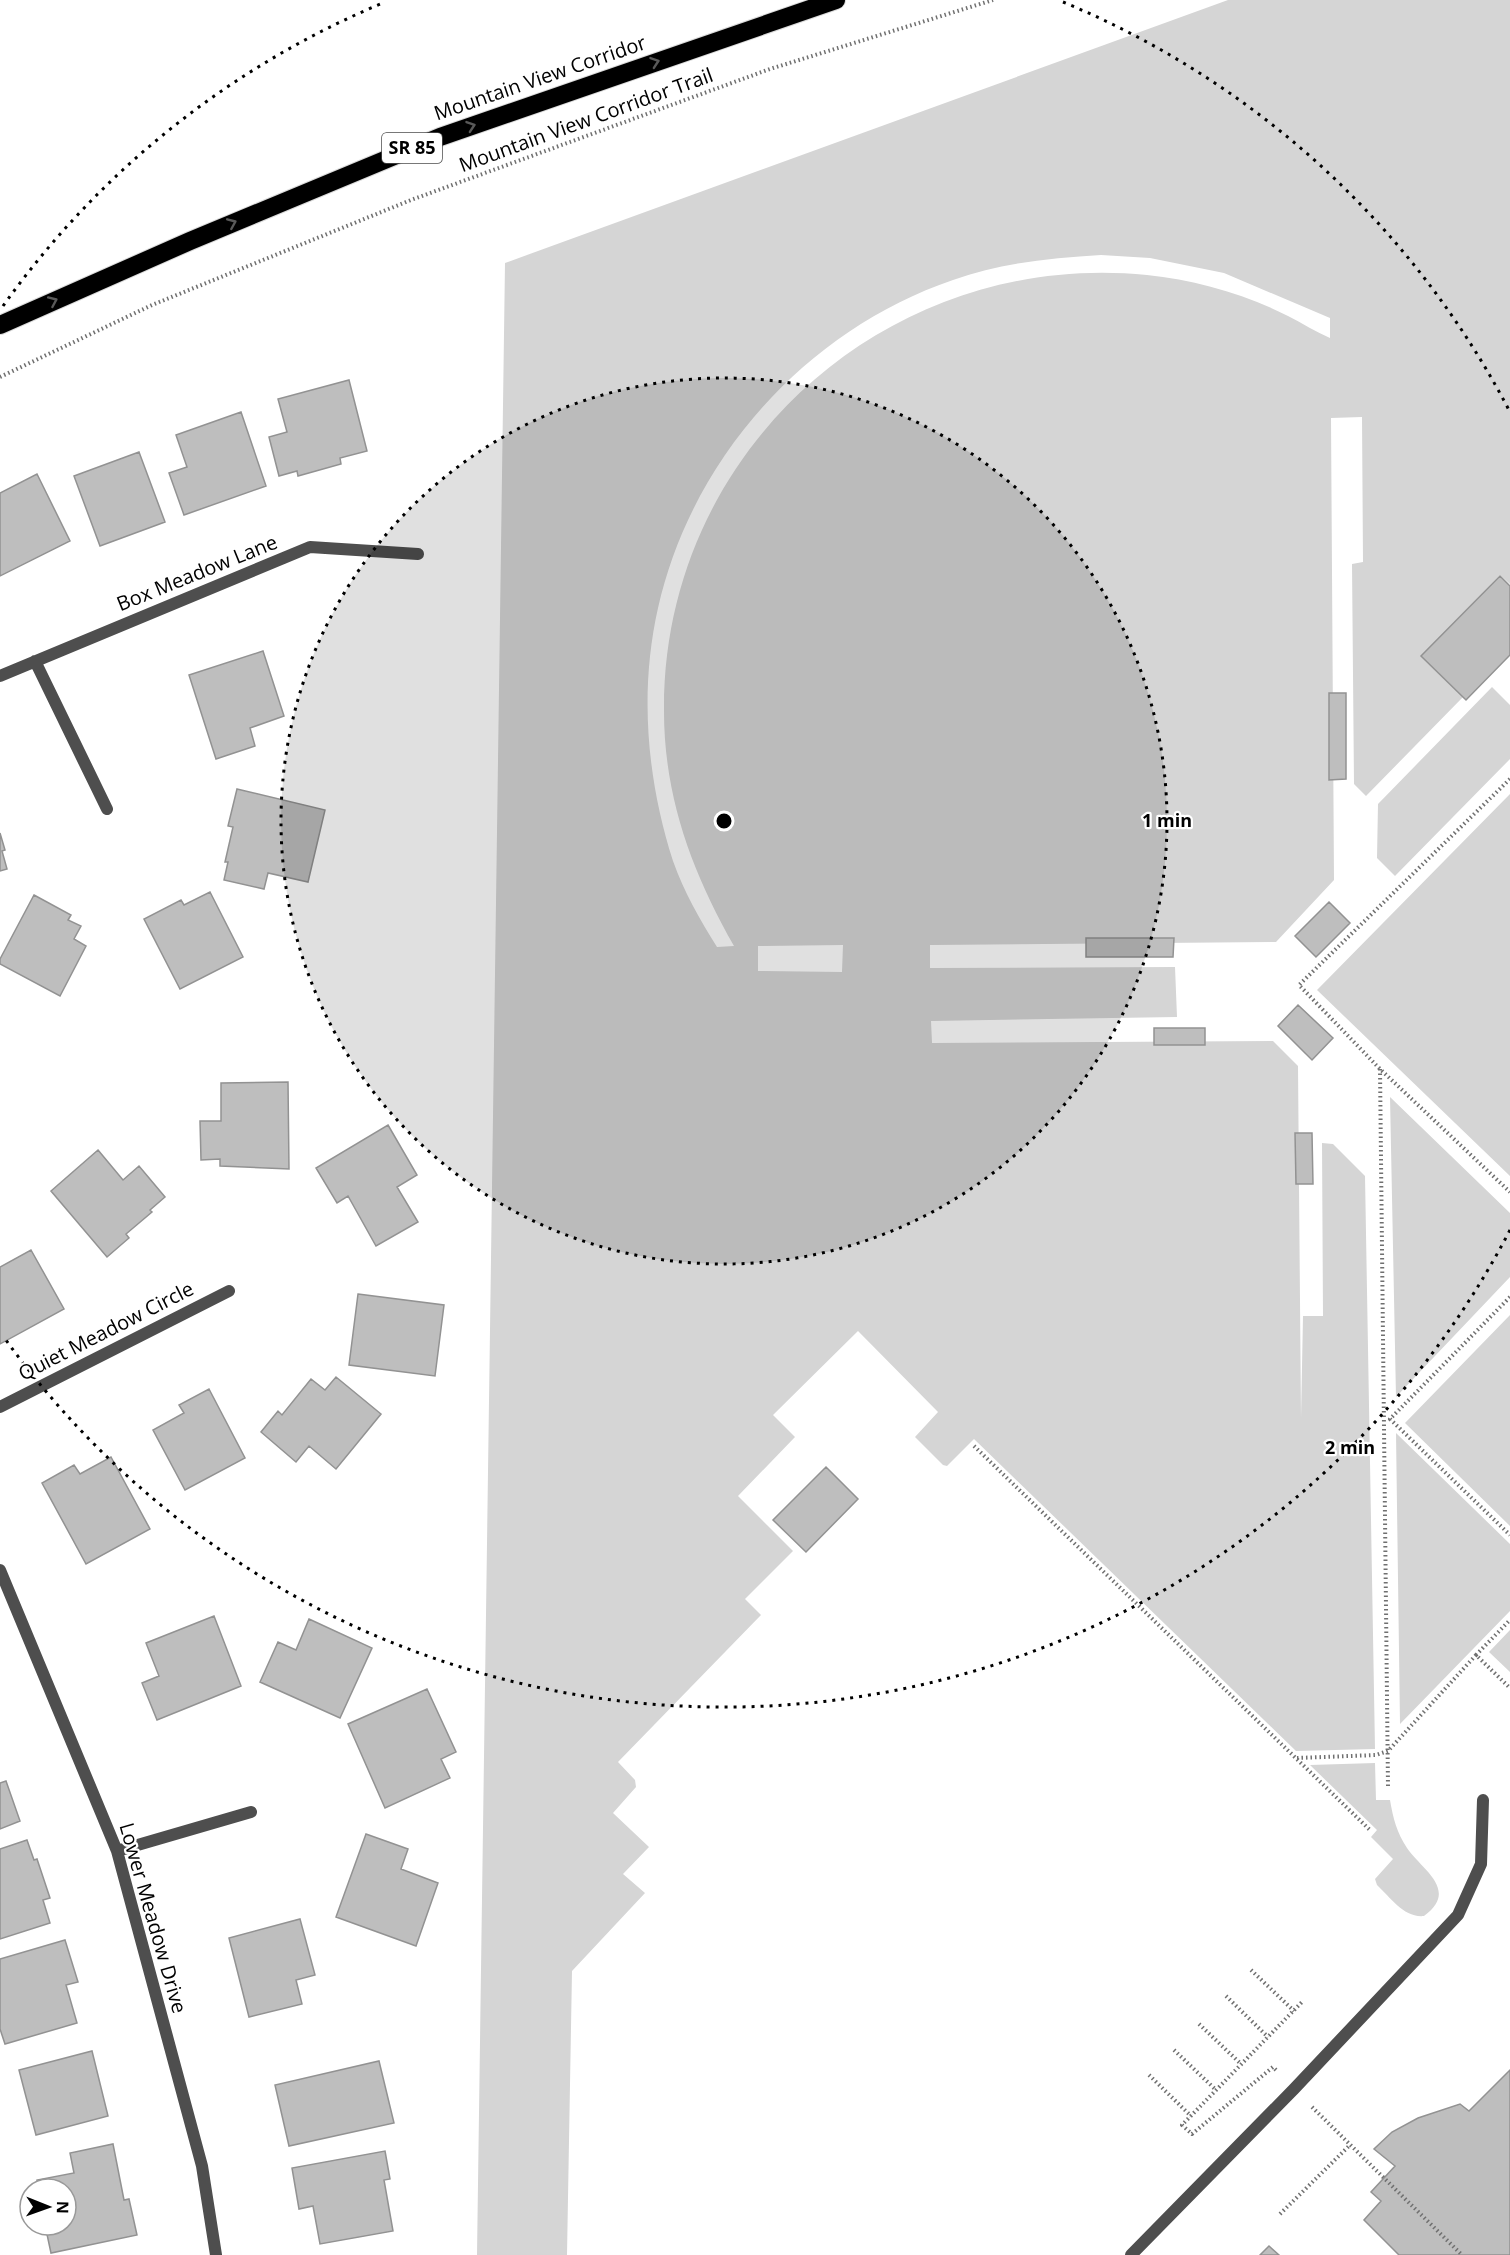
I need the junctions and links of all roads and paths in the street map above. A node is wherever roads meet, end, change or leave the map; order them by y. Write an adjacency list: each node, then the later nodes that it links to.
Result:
1 (836, 0): 3 (highway, Mountain View Corridor / SR 85, one-way to 1)
2 (993, 0): 4 (path, Mountain View Corridor Trail)
3 (0, 325)
4 (0, 376)
5 (418, 554): 6 (street, Box Meadow Lane)
6 (35, 661): 7 (street, Box Meadow Lane); 9 (street)
7 (0, 676)
8 (1510, 779): 10 (path)
9 (107, 808)
10 (1380, 1069): 11 (path); 15 (path)
11 (1510, 1192)
12 (229, 1291): 14 (street, Quiet Meadow Circle)
13 (1510, 1297): 16 (path)
14 (0, 1407)
15 (1383, 1419): 16 (path); 23 (path)
16 (1390, 1419): 18 (path)
17 (974, 1446): 24 (path)
18 (1510, 1535)
19 (0, 1570): 29 (street, Lower Meadow Drive)
20 (1510, 1620): 21 (path)
21 (1476, 1655): 22 (path); 23 (path)
22 (1510, 1688)
23 (1388, 1751): 24 (path); 25 (path)
24 (1296, 1758): 28 (path)
25 (1388, 1787)
26 (1483, 1800): 46 (street)
27 (251, 1812): 29 (street)
28 (1371, 1831)
29 (117, 1851): 45 (street, Lower Meadow Drive)
30 (1251, 1970): 33 (path)
31 (1226, 1996): 35 (path)
32 (1302, 2002): 33 (path)
33 (1294, 2011): 35 (path)
34 (1199, 2024): 37 (path)
35 (1268, 2037): 37 (path)
36 (1174, 2050): 40 (path)
37 (1241, 2064): 40 (path)
38 (1277, 2071): 42 (path)
39 (1149, 2075): 42 (path)
40 (1216, 2090): 42 (path)
41 (1311, 2106): 43 (path)
42 (1191, 2116)
43 (1349, 2146): 44 (path); 47 (path)
44 (1280, 2214)
45 (216, 2255)
46 (1131, 2255)
47 (1462, 2255)

